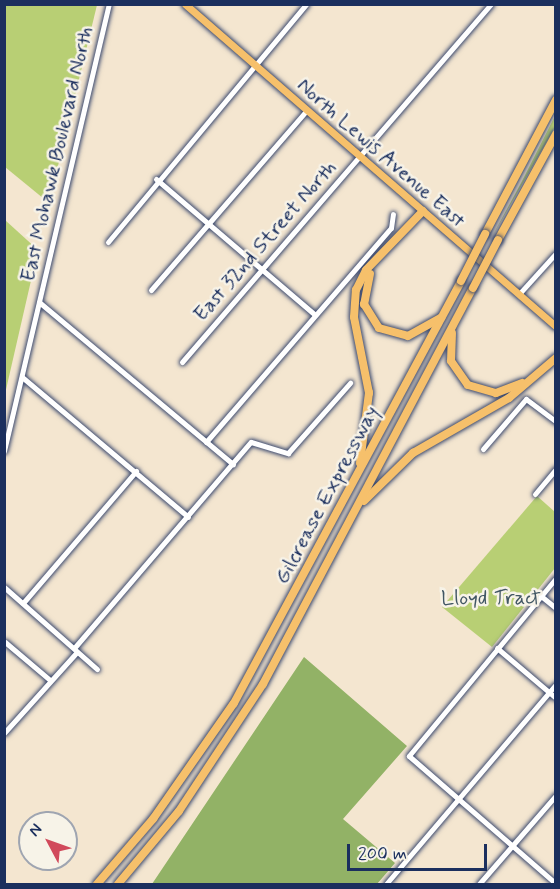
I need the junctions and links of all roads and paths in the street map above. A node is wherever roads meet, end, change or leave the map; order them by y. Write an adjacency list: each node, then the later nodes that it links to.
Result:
1 (109, 4): 21 (street, East Mohawk Boulevard North)
2 (185, 4): 5 (main road, North Lewis Avenue East)
3 (306, 4): 5 (street)
4 (491, 4): 10 (street, East 32nd Street North)
5 (255, 65): 7 (main road, North Lewis Avenue East); 12 (street)
6 (555, 100): 23 (highway, Gilcrease Expressway, bridge)
7 (307, 110): 10 (main road, North Lewis Avenue East); 15 (street)
8 (555, 134): 11 (highway, Gilcrease Expressway)
9 (555, 144): 11 (highway)
10 (360, 156): 13 (main road, North Lewis Avenue East); 18 (street, East 32nd Street North)
11 (532, 177): 24 (highway, Gilcrease Expressway, bridge)
12 (156, 179): 15 (street); 16 (street)
13 (423, 211): 20 (main road, North Lewis Avenue East); 23 (highway); 38 (highway)
14 (393, 214): 22 (street)
15 (208, 224): 18 (street); 19 (street)
16 (108, 242)
17 (555, 253): 20 (street)
18 (261, 269): 22 (street); 28 (street, East 32nd Street North)
19 (151, 290)
20 (519, 294): 25 (main road, North Lewis Avenue East)
21 (39, 302): 29 (street, East Mohawk Boulevard North); 32 (street)
22 (315, 315): 32 (street)
23 (441, 318): 38 (highway, Gilcrease Expressway)
24 (453, 326): 26 (highway); 40 (highway, Gilcrease Expressway)
25 (555, 326)
26 (555, 353)
27 (555, 358): 40 (highway)
28 (182, 362)
29 (22, 377): 34 (street, East Mohawk Boulevard North); 37 (street)
30 (350, 383): 35 (street)
31 (555, 422): 33 (street)
32 (206, 442): 35 (street)
33 (483, 448)
34 (4, 451)
35 (232, 464): 41 (street)
36 (555, 469): 39 (street)
37 (136, 471): 41 (street); 45 (street)
38 (358, 473): 60 (highway, Gilcrease Expressway)
39 (535, 494)
40 (354, 512): 61 (highway, Gilcrease Expressway)
41 (188, 517): 49 (street)
42 (555, 578): 44 (street)
43 (4, 587): 45 (street)
44 (541, 596): 46 (street); 48 (street)
45 (23, 603): 49 (street)
46 (555, 608)
47 (5, 642): 51 (street)
48 (496, 648): 53 (street); 57 (street)
49 (76, 650): 50 (street); 51 (street)
50 (97, 669)
51 (50, 680): 55 (street)
52 (555, 684): 53 (street)
53 (549, 693): 54 (street); 57 (street)
54 (555, 698)
55 (5, 733)
56 (555, 795): 58 (street)
57 (458, 800): 58 (street); 62 (street)
58 (512, 846): 59 (street); 63 (street)
59 (555, 884)
60 (97, 885)
61 (118, 885)
62 (386, 885)
63 (479, 885)

